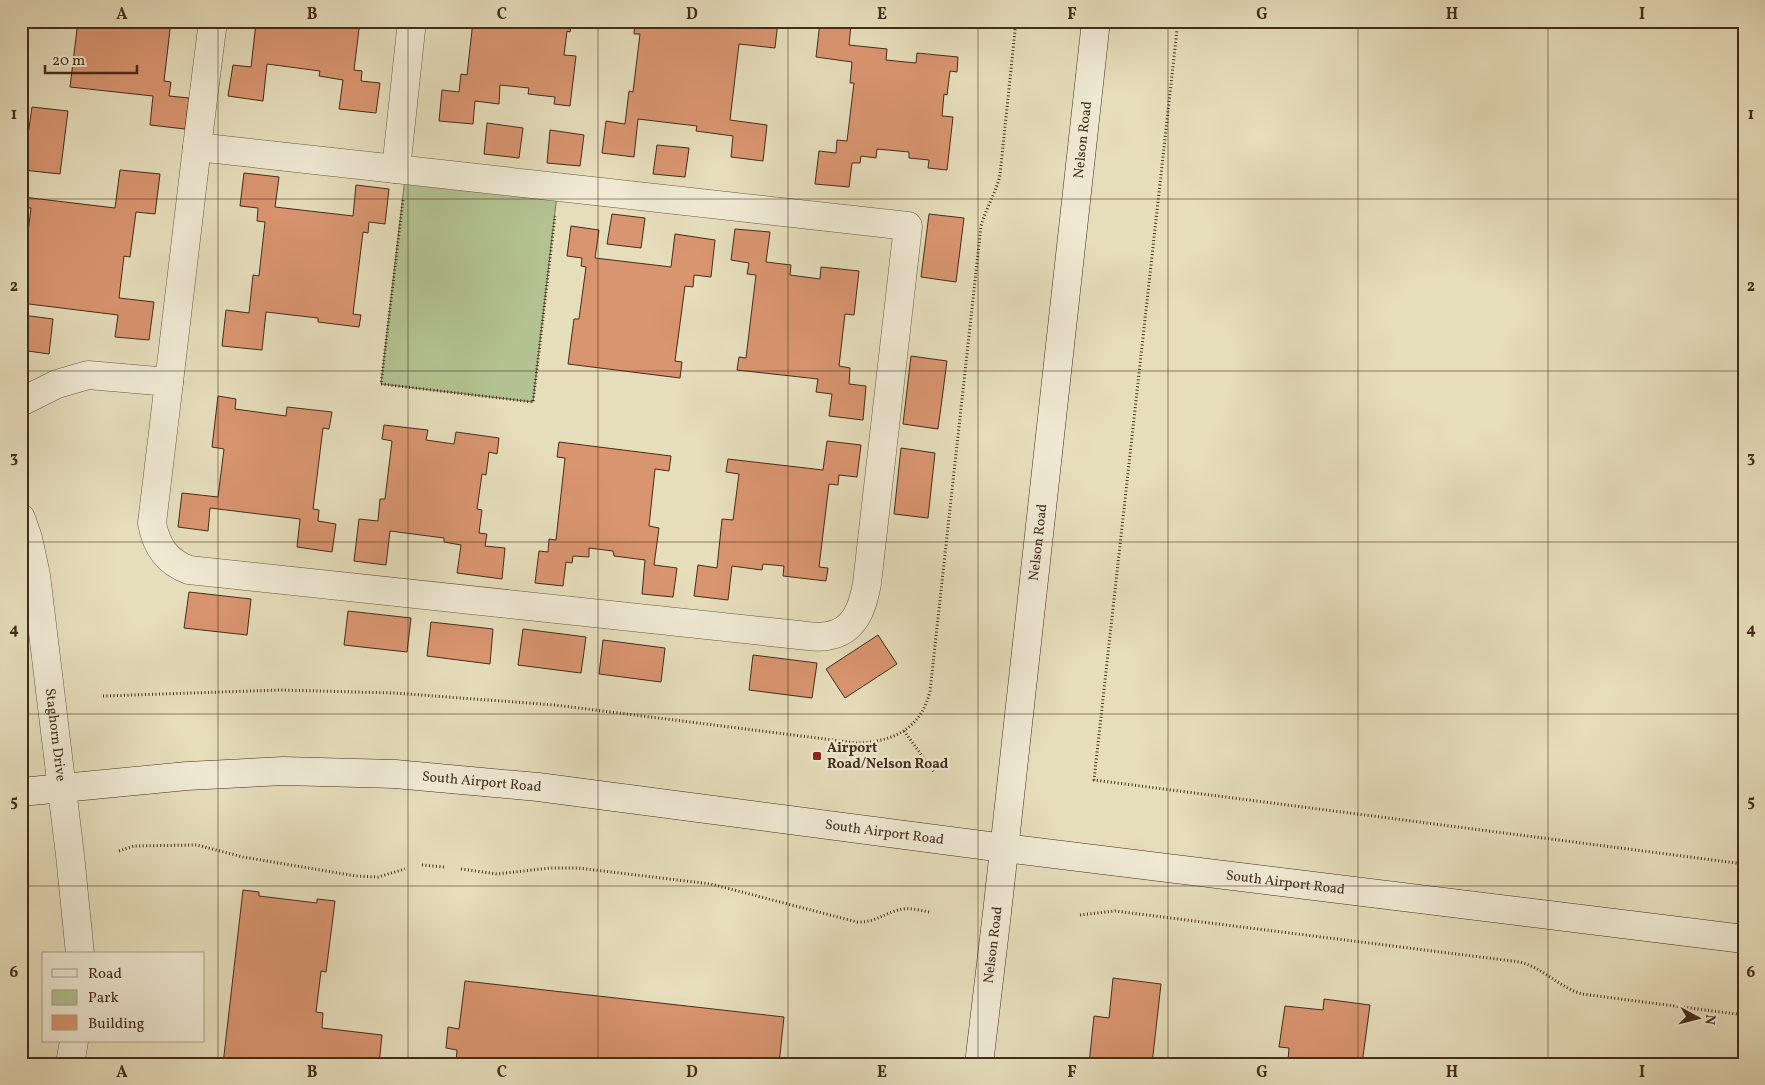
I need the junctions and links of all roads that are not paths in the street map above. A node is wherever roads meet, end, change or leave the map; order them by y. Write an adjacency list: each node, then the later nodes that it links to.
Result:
1 (213, 21): 4 (street)
2 (412, 21): 5 (street)
3 (1096, 21): 11 (street, Nelson Road)
4 (198, 147): 5 (street); 6 (street)
5 (401, 169): 6 (street)
6 (169, 382): 7 (street)
7 (21, 402)
8 (21, 518): 9 (street, Staghorn Drive)
9 (62, 787): 10 (street, South Airport Road); 11 (street, South Airport Road); 13 (street, Staghorn Drive)
10 (21, 792)
11 (1004, 848): 12 (street, South Airport Road); 16 (street, Nelson Road)
12 (1744, 939)
13 (80, 952)
14 (74, 1042): 15 (street)
15 (70, 1064)
16 (978, 1064)

